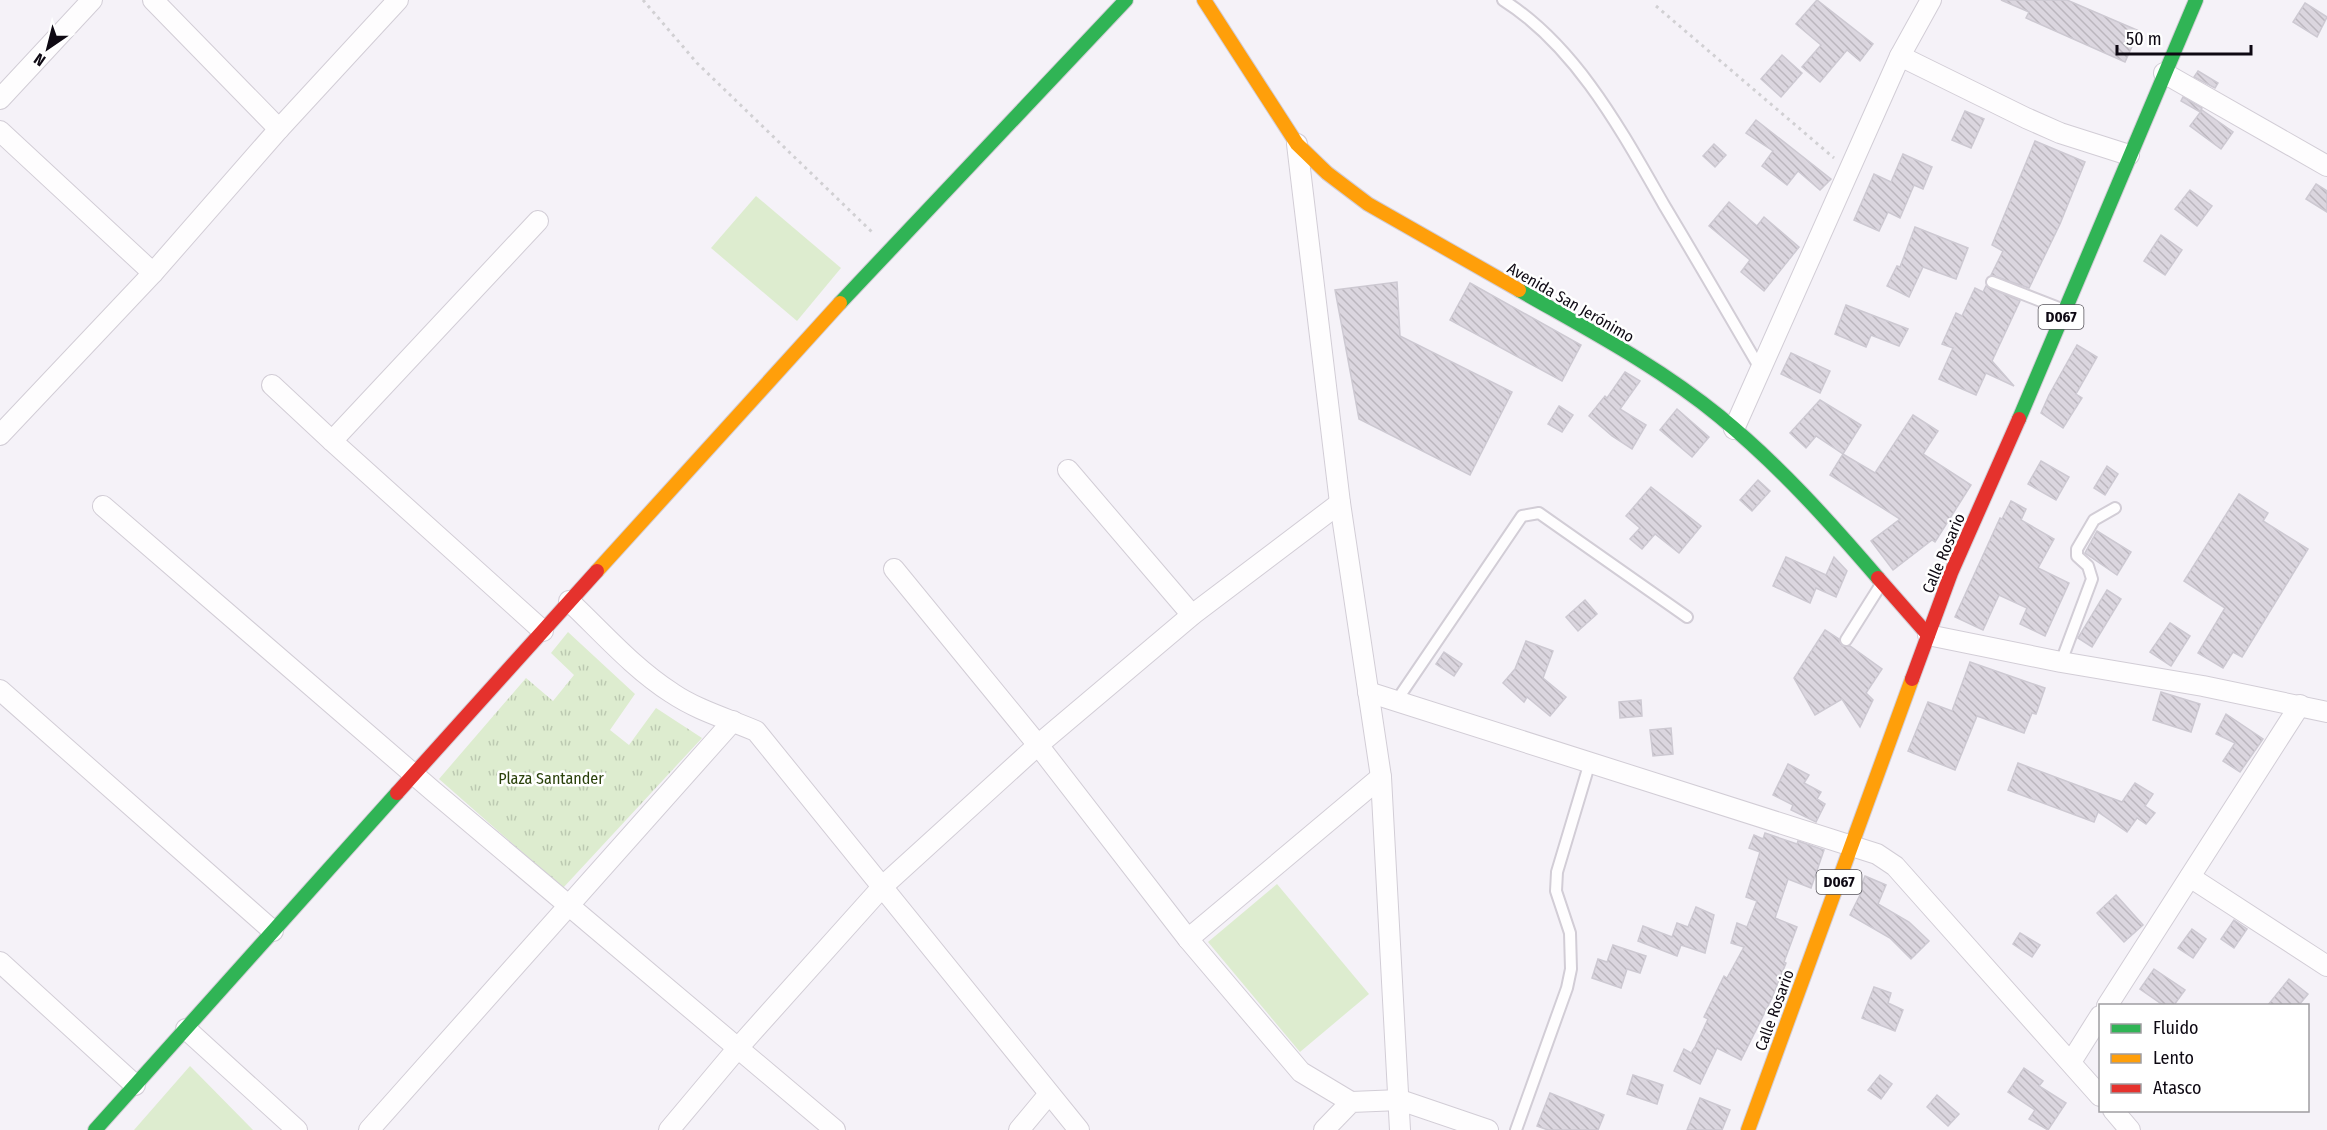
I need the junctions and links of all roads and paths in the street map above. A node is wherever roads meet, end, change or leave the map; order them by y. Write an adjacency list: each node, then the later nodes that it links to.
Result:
1 (92, 0): 13 (street)
2 (153, 0): 14 (street)
3 (398, 0): 14 (street)
4 (643, 0): 21 (path)
5 (1126, 0): 21 (street)
6 (1204, 0): 16 (street, Avenida San Jerónimo)
7 (1503, 0): 25 (lane)
8 (1931, 0): 11 (street)
9 (2196, 0): 12 (street, Calle Rosario / D067)
10 (1656, 6): 19 (path)
11 (1900, 56): 17 (street); 19 (street)
12 (2164, 73): 17 (street, Calle Rosario / D067); 18 (street)
13 (0, 99)
14 (279, 129): 22 (street)
15 (0, 131): 22 (street)
16 (1297, 144): 27 (street, Avenida San Jerónimo); 31 (street)
17 (2129, 155): 24 (street, Calle Rosario / D067)
18 (2327, 166)
19 (1849, 171): 25 (street)
20 (538, 221): 29 (street)
21 (889, 249): 36 (street)
22 (153, 273): 28 (street)
23 (1992, 282): 24 (lane)
24 (2064, 310): 40 (street, Calle Rosario / D067)
25 (1761, 370): 27 (street)
26 (272, 385): 29 (street)
27 (1734, 429): 35 (street, Avenida San Jerónimo)
28 (2, 430)
29 (332, 441): 39 (street)
30 (1068, 470): 37 (street)
31 (1340, 503): 37 (street); 44 (street)
32 (103, 506): 51 (street)
33 (2115, 508): 42 (lane)
34 (894, 569): 49 (street)
35 (1882, 583): 40 (street, Avenida San Jerónimo); 41 (lane)
36 (569, 601): 39 (street); 48 (street)
37 (1192, 615): 49 (street)
38 (1687, 617): 45 (lane)
39 (543, 631): 51 (street)
40 (1928, 634): 42 (street); 53 (street, Calle Rosario / D067)
41 (1846, 640)
42 (2061, 662): 46 (street)
43 (0, 690): 57 (street)
44 (1368, 692): 45 (street); 52 (street)
45 (1397, 700): 50 (street)
46 (2300, 705): 47 (street); 54 (street)
47 (2327, 712)
48 (733, 721): 55 (street); 56 (street)
49 (1038, 745): 55 (street); 58 (street)
50 (1590, 762): 53 (street); 82 (lane)
51 (414, 774): 56 (street); 57 (street)
52 (1382, 777): 58 (street); 69 (street)
53 (1852, 846): 65 (street); 83 (street, Calle Rosario / D067)
54 (2190, 877): 60 (street); 61 (street)
55 (883, 886): 64 (street); 67 (street)
56 (568, 907): 64 (street); 74 (street)
57 (273, 931): 63 (street)
58 (1188, 939): 70 (street)
59 (0, 962): 66 (street)
60 (2327, 966)
61 (2108, 1004)
62 (2099, 1018): 65 (street)
63 (186, 1029): 66 (street); 73 (street)
64 (737, 1049): 75 (street); 76 (street)
65 (2071, 1062): 68 (street)
66 (135, 1085): 72 (street)
67 (1049, 1094): 77 (street); 78 (street)
68 (2099, 1095)
69 (1400, 1100): 70 (street); 80 (street); 81 (street)
70 (1352, 1102): 79 (street)
71 (2115, 1112): 84 (street)
72 (95, 1130)
73 (297, 1130)
74 (369, 1130)
75 (669, 1130)
76 (835, 1130)
77 (1019, 1130)
78 (1079, 1130)
79 (1324, 1130)
80 (1400, 1130)
81 (1488, 1130)
82 (1516, 1130)
83 (1748, 1130)
84 (2130, 1130)

